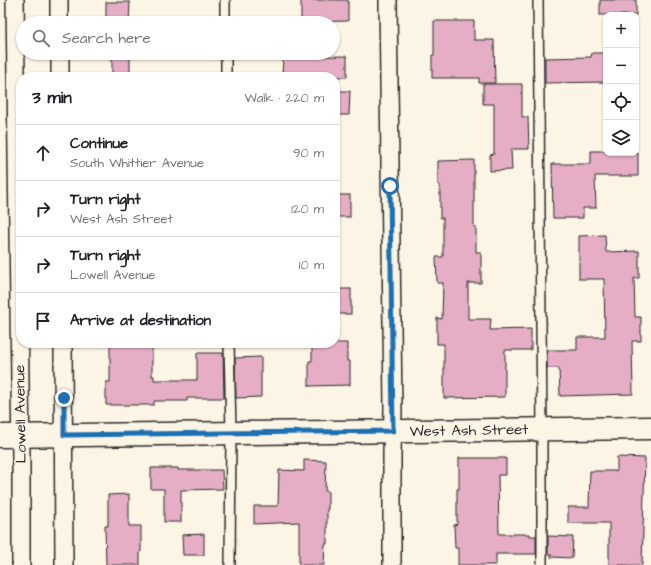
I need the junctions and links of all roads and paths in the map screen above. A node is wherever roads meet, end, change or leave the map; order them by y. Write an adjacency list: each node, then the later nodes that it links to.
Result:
1 (15, 0): 18 (street, Lowell Avenue)
2 (59, 0): 6 (street)
3 (225, 0): 7 (lane)
4 (388, 0): 16 (street)
5 (538, 0): 15 (lane)
6 (60, 16)
7 (225, 16)
8 (60, 60): 10 (street)
9 (226, 60): 11 (lane)
10 (60, 72)
11 (226, 72)
12 (63, 348): 19 (street)
13 (229, 348): 17 (lane)
14 (651, 428): 15 (street, West Ash Street)
15 (542, 429): 16 (street, West Ash Street); 24 (lane)
16 (393, 431): 17 (street, West Ash Street); 23 (street)
17 (230, 433): 19 (street, West Ash Street); 22 (lane)
18 (10, 435): 19 (street, West Ash Street); 20 (street, Lowell Avenue)
19 (64, 435): 21 (street)
20 (21, 565)
21 (64, 565)
22 (230, 565)
23 (392, 565)
24 (542, 565)

